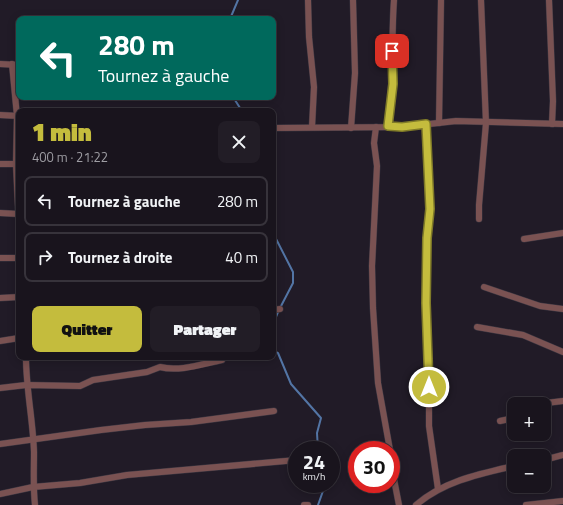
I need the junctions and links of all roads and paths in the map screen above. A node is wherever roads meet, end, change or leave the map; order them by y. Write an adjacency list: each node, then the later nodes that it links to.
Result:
1 (308, 0): 19 (street)
2 (353, 0): 22 (street)
3 (394, 0): 18 (street)
4 (441, 0): 13 (street)
5 (481, 0): 14 (street)
6 (549, 0): 16 (street)
7 (0, 64): 8 (street)
8 (12, 64): 9 (street); 10 (street)
9 (16, 64)
10 (16, 99)
11 (0, 115): 12 (street)
12 (16, 116)
13 (439, 123): 14 (street); 15 (street)
14 (486, 123): 16 (street); 27 (street)
15 (426, 124): 18 (street); 57 (street)
16 (552, 124): 17 (street)
17 (563, 124)
18 (388, 126): 20 (street)
19 (312, 127): 21 (street); 22 (street)
20 (376, 127): 22 (street); 50 (street)
21 (276, 128)
22 (351, 128)
23 (0, 164): 24 (street)
24 (16, 164)
25 (0, 213): 26 (street)
26 (16, 214)
27 (479, 219)
28 (563, 233): 29 (street)
29 (524, 239)
30 (0, 258): 31 (street)
31 (16, 258)
32 (484, 287): 35 (street)
33 (16, 297): 34 (street)
34 (0, 298)
35 (563, 309)
36 (477, 327): 39 (street)
37 (16, 338): 38 (street)
38 (0, 340)
39 (563, 352)
40 (26, 360): 42 (street)
41 (222, 360): 42 (street)
42 (26, 385): 43 (street); 49 (street)
43 (0, 388)
44 (563, 401): 45 (street)
45 (551, 402)
46 (274, 412): 49 (street)
47 (507, 419): 48 (street)
48 (500, 420)
49 (33, 440): 51 (street); 56 (street)
50 (388, 441)
51 (0, 444)
52 (563, 455): 53 (street)
53 (551, 458)
54 (288, 461): 56 (street)
55 (507, 468): 57 (street)
56 (33, 487): 59 (street); 61 (street)
57 (438, 489): 65 (street)
58 (397, 493): 64 (street)
59 (0, 494)
60 (563, 501): 66 (street)
61 (35, 505)
62 (304, 505): 63 (street)
63 (308, 505)
64 (400, 505)
65 (416, 505)
66 (526, 505)

